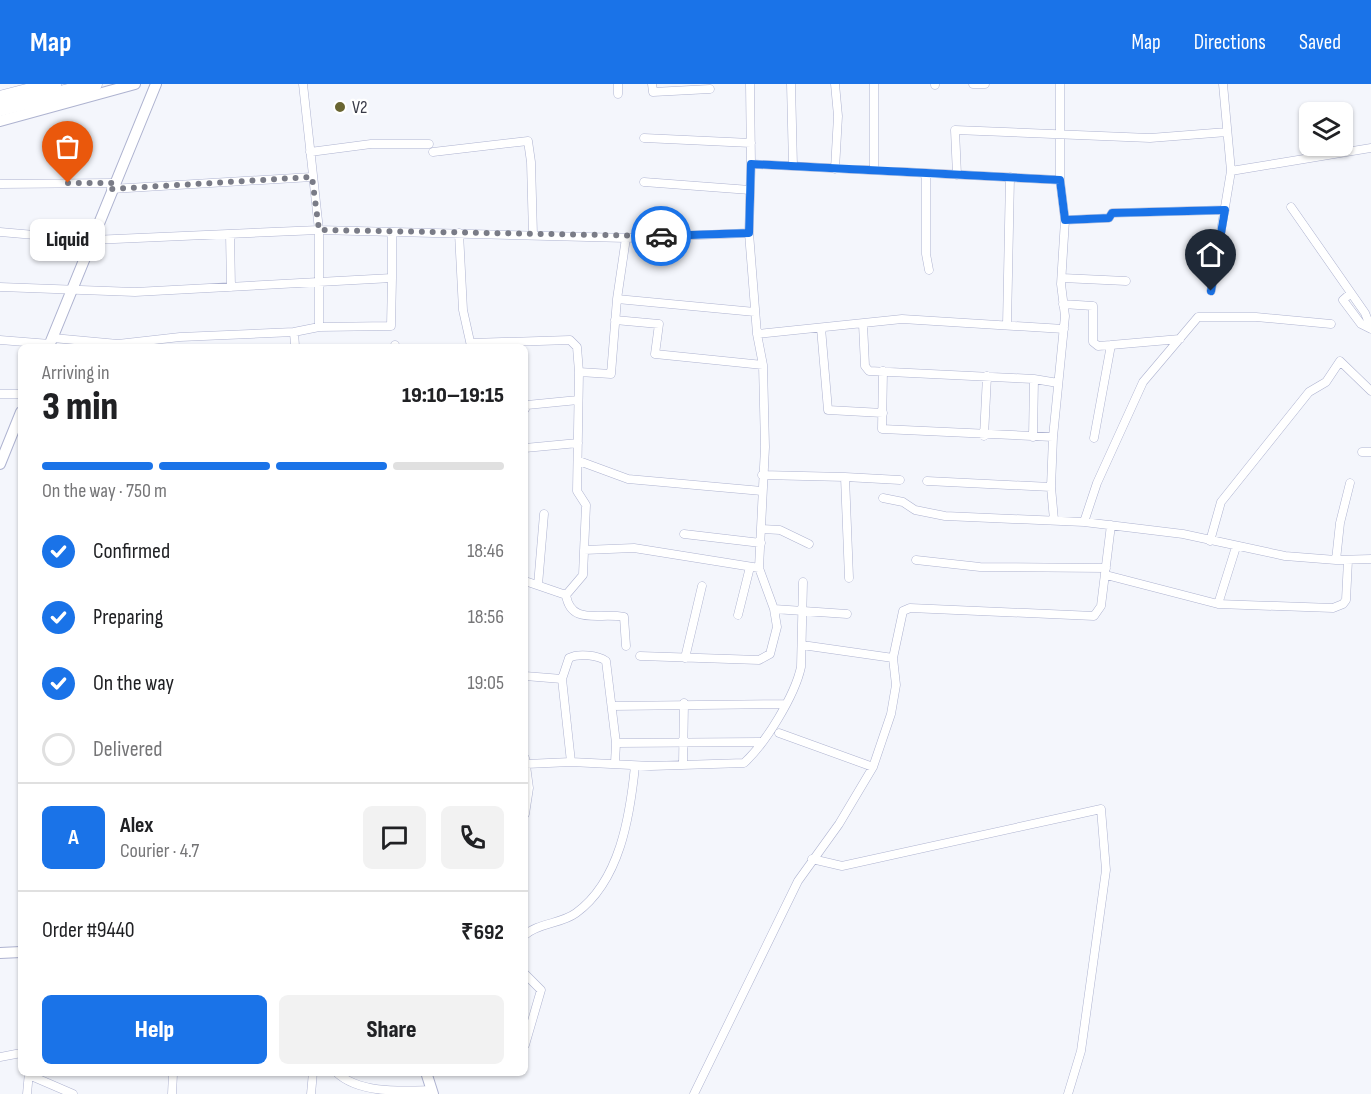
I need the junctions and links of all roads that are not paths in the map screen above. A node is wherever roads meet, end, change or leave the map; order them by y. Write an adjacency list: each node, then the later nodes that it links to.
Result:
1 (54, 84): 18 (highway)
2 (95, 84): 19 (highway)
3 (135, 84): 20 (street)
4 (156, 84): 41 (street)
5 (303, 84): 27 (street)
6 (618, 84): 17 (street)
7 (652, 84): 16 (street)
8 (750, 84): 24 (street)
9 (791, 84): 30 (street)
10 (835, 84): 31 (street)
11 (874, 84): 32 (street)
12 (973, 84): 13 (street)
13 (985, 84)
14 (1060, 84): 22 (street)
15 (1223, 84): 21 (street)
16 (710, 89)
17 (618, 94)
18 (0, 98)
19 (0, 109)
20 (0, 121)
21 (1227, 132): 22 (street); 33 (street)
22 (1060, 134): 35 (street); 38 (street)
23 (644, 138): 24 (street)
24 (751, 143): 29 (street)
25 (429, 144): 27 (street)
26 (1371, 148): 33 (street)
27 (310, 152): 36 (street)
28 (433, 152): 52 (street)
29 (751, 164): 30 (street); 42 (street)
30 (793, 166): 31 (street)
31 (835, 169): 32 (street)
32 (874, 170): 34 (street)
33 (1231, 171): 44 (street)
34 (926, 173): 35 (street); 55 (street)
35 (957, 174): 37 (street)
36 (312, 177): 41 (street); 46 (street)
37 (1010, 177): 38 (street); 70 (street)
38 (1060, 180): 45 (street)
39 (644, 182): 42 (street)
40 (0, 184): 41 (street)
41 (113, 186): 54 (street)
42 (750, 190): 50 (street)
43 (1290, 207): 73 (street)
44 (1225, 210): 45 (street); 63 (street)
45 (1065, 220): 57 (street)
46 (319, 230): 48 (street); 51 (street); 59 (street)
47 (0, 232): 54 (street)
48 (393, 232): 49 (street); 56 (street)
49 (459, 233): 52 (street); 81 (street)
50 (749, 233): 53 (street); 66 (street)
51 (230, 234): 54 (street); 61 (street)
52 (533, 235): 53 (street)
53 (626, 237): 64 (street)
54 (92, 240): 62 (street)
55 (929, 270)
56 (392, 278): 59 (street); 71 (street)
57 (1062, 278): 58 (street); 65 (street)
58 (1126, 281)
59 (319, 284): 61 (street); 71 (street)
60 (0, 287): 62 (street)
61 (231, 287): 62 (street)
62 (71, 291): 79 (street)
63 (1211, 291)
64 (617, 299): 66 (street); 67 (street)
65 (1064, 304): 74 (street); 83 (street)
66 (754, 312): 76 (street)
67 (615, 320): 84 (street); 86 (street)
68 (863, 324): 70 (street); 72 (street); 85 (street)
69 (1331, 324): 77 (street)
70 (1007, 325): 74 (street)
71 (319, 327): 75 (street)
72 (821, 328): 76 (street); 95 (street)
73 (1371, 328)
74 (1064, 329): 89 (street)
75 (294, 332): 79 (street); 80 (street)
76 (757, 334): 84 (street)
77 (1180, 339): 83 (street); 117 (street)
78 (0, 340): 79 (street)
79 (50, 343)
80 (295, 344)
81 (471, 344)
82 (491, 344): 86 (street)
83 (1111, 345): 100 (street)
84 (762, 365): 107 (street)
85 (883, 371): 87 (street); 95 (street)
86 (579, 372): 93 (street)
87 (987, 376): 88 (street); 97 (street)
88 (1034, 379): 89 (street); 98 (street)
89 (1058, 382): 99 (street)
90 (1371, 391): 121 (street)
91 (0, 394): 92 (street)
92 (18, 394)
93 (578, 400): 94 (street); 101 (street)
94 (528, 405)
95 (883, 413): 97 (street)
96 (18, 420): 106 (street)
97 (984, 436): 98 (street)
98 (1033, 437): 99 (street)
99 (1053, 437): 112 (street)
100 (1095, 438)
101 (578, 443): 102 (street); 105 (street)
102 (528, 448)
103 (1362, 452): 104 (street)
104 (1371, 453)
105 (579, 461): 113 (street); 125 (street)
106 (0, 464)
107 (762, 475): 108 (street); 113 (street)
108 (845, 477): 109 (street); 133 (street)
109 (900, 480)
110 (927, 481): 112 (street)
111 (1350, 483): 128 (street)
112 (1051, 487): 116 (street)
113 (762, 491): 119 (street)
114 (883, 498): 116 (street)
115 (544, 514): 136 (street)
116 (1054, 520): 117 (street)
117 (1084, 522): 118 (street)
118 (1111, 525): 121 (street); 132 (street)
119 (761, 529): 122 (street); 123 (street)
120 (684, 534): 122 (street)
121 (1210, 541): 124 (street)
122 (760, 543): 131 (street)
123 (809, 544)
124 (1236, 547): 128 (street); 139 (street)
125 (584, 549): 130 (street); 138 (street)
126 (1371, 559): 129 (street)
127 (916, 560): 132 (street)
128 (1336, 560): 129 (street)
129 (1348, 560): 139 (street)
130 (750, 567): 131 (street); 143 (street)
131 (759, 568): 140 (street)
132 (1106, 571): 139 (street); 148 (street)
133 (849, 578)
134 (528, 582): 136 (street)
135 (803, 582): 141 (street)
136 (537, 585): 138 (street)
137 (702, 586): 147 (street)
138 (566, 595): 145 (street)
139 (1218, 604)
140 (774, 609): 141 (street); 147 (street)
141 (803, 611): 142 (street); 144 (street)
142 (847, 614)
143 (738, 615)
144 (802, 645): 148 (street); 152 (street)
145 (626, 646)
146 (640, 656): 147 (street)
147 (685, 658)
148 (893, 658): 163 (street)
149 (528, 676): 150 (street)
150 (562, 679): 153 (street); 159 (street)
151 (684, 703): 152 (street); 153 (street); 157 (street)
152 (786, 704): 155 (street)
153 (612, 706): 156 (street)
154 (779, 733): 163 (street)
155 (760, 742): 157 (street); 161 (street)
156 (616, 743): 157 (street); 160 (street)
157 (683, 743): 161 (street)
158 (528, 761): 159 (street)
159 (571, 762): 160 (street)
160 (615, 763): 162 (street)
161 (683, 764): 162 (street)
162 (635, 766): 165 (street)
163 (873, 767): 164 (street)
164 (812, 859): 183 (street); 184 (street)
165 (528, 934)
166 (18, 952): 167 (street)
167 (0, 953)
168 (528, 976): 169 (street)
169 (528, 1036)
170 (18, 1054): 171 (street)
171 (0, 1057)
172 (29, 1076): 179 (street)
173 (34, 1076): 180 (street)
174 (173, 1076): 181 (street)
175 (313, 1076): 182 (street)
176 (340, 1076): 178 (street)
177 (427, 1076): 178 (street)
178 (432, 1092)
179 (27, 1094)
180 (74, 1094)
181 (172, 1094)
182 (311, 1094)
183 (694, 1094)
184 (1068, 1094)

